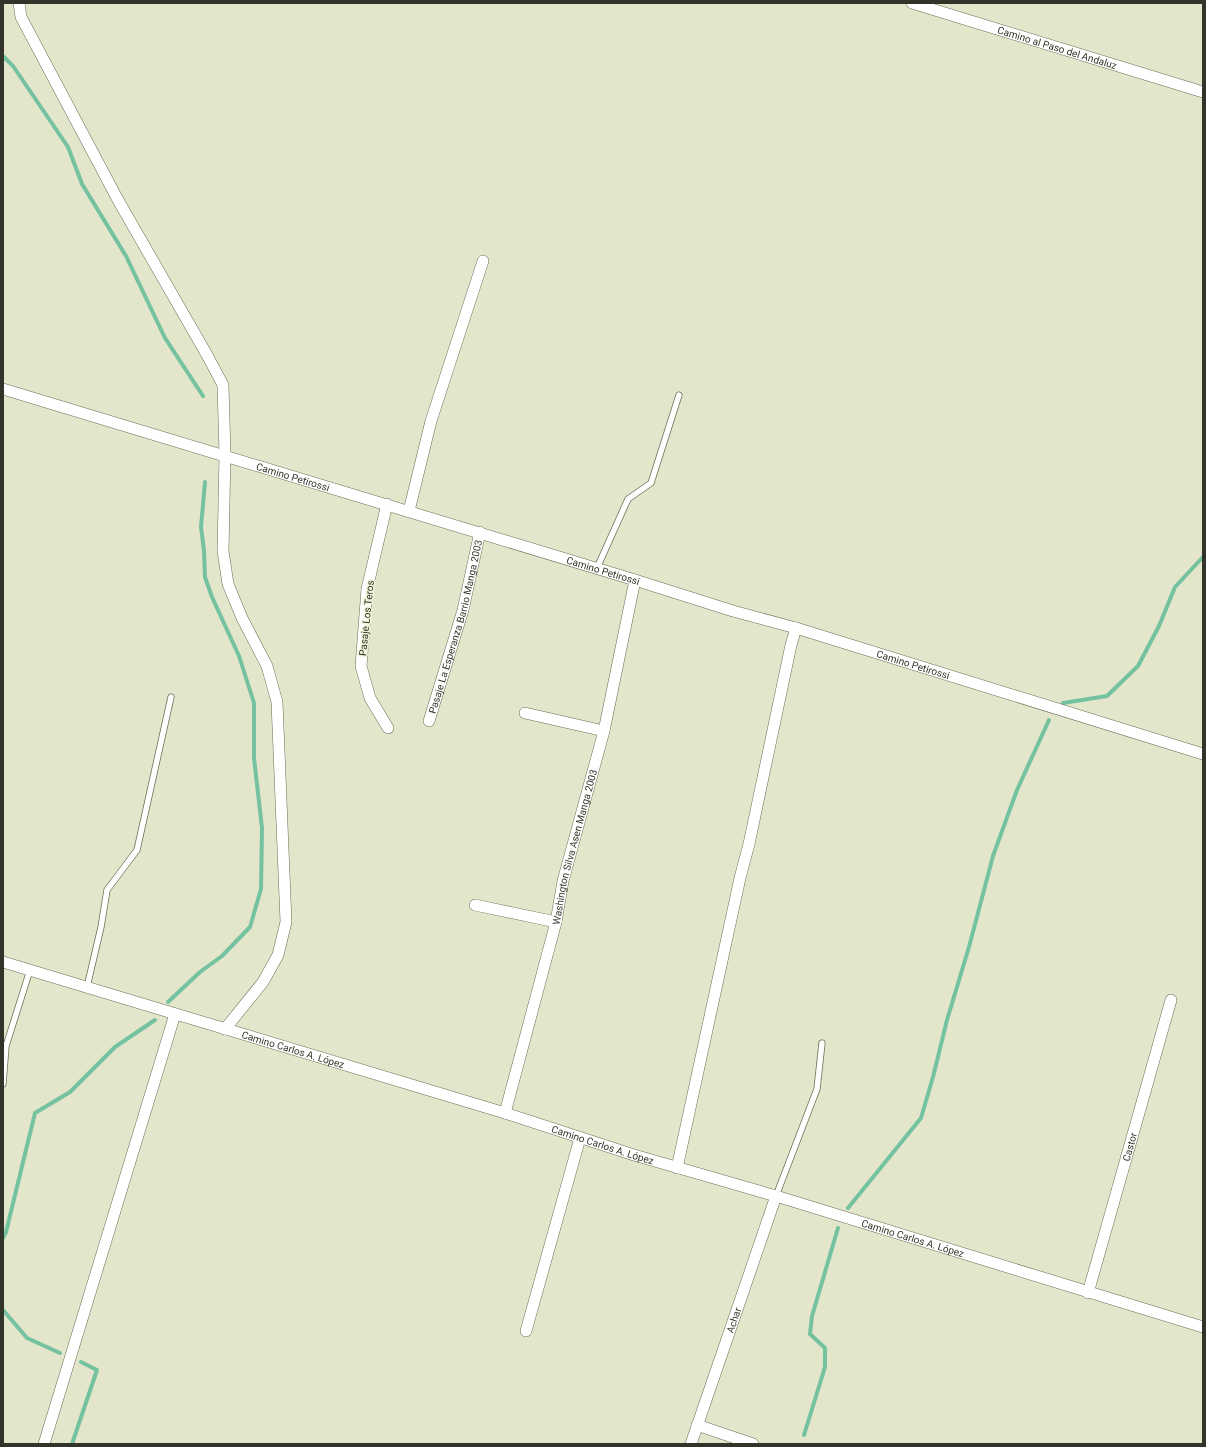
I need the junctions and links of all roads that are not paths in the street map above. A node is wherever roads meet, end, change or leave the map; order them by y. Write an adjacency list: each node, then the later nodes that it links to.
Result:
1 (18, 3): 7 (street)
2 (912, 3): 3 (street, Camino al Paso del Andaluz)
3 (1203, 92)
4 (483, 261): 9 (street)
5 (3, 389): 7 (street, Camino Petirossi)
6 (679, 394): 11 (lane)
7 (225, 455): 8 (street, Camino Petirossi); 27 (street)
8 (387, 504): 9 (street, Camino Petirossi); 17 (street, Pasaje Los Teros)
9 (409, 511): 10 (street, Camino Petirossi)
10 (480, 532): 11 (street, Camino Petirossi); 16 (street, Pasaje La Esperanza Barrio Manga 2003)
11 (597, 568): 12 (street, Camino Petirossi)
12 (635, 580): 13 (street, Camino Petirossi); 18 (street, Washington Silva Asen Manga 2003)
13 (796, 628): 19 (street, Camino Petirossi); 32 (street)
14 (171, 697): 24 (lane)
15 (525, 713): 18 (street)
16 (430, 721)
17 (388, 728)
18 (604, 731): 21 (street, Washington Silva Asen Manga 2003)
19 (1203, 754)
20 (475, 905): 21 (street)
21 (556, 922): 30 (street, Washington Silva Asen Manga 2003)
22 (3, 962): 23 (street, Camino Carlos A. López)
23 (30, 970): 24 (street, Camino Carlos A. López); 29 (lane)
24 (87, 987): 26 (street, Camino Carlos A. López)
25 (1171, 1000): 34 (street, Castor)
26 (175, 1014): 27 (street, Camino Carlos A. López); 38 (street)
27 (225, 1029): 30 (street, Camino Carlos A. López)
28 (822, 1043): 33 (lane)
29 (3, 1084)
30 (505, 1113): 31 (street, Camino Carlos A. López)
31 (580, 1138): 32 (street, Camino Carlos A. López); 36 (street)
32 (677, 1168): 33 (street, Camino Carlos A. López)
33 (776, 1196): 34 (street, Camino Carlos A. López); 37 (street, Achar)
34 (1088, 1293): 35 (street, Camino Carlos A. López)
35 (1203, 1328)
36 (526, 1331)
37 (697, 1425): 39 (street, Achar); 40 (street)
38 (44, 1444)
39 (691, 1444)
40 (753, 1444)

